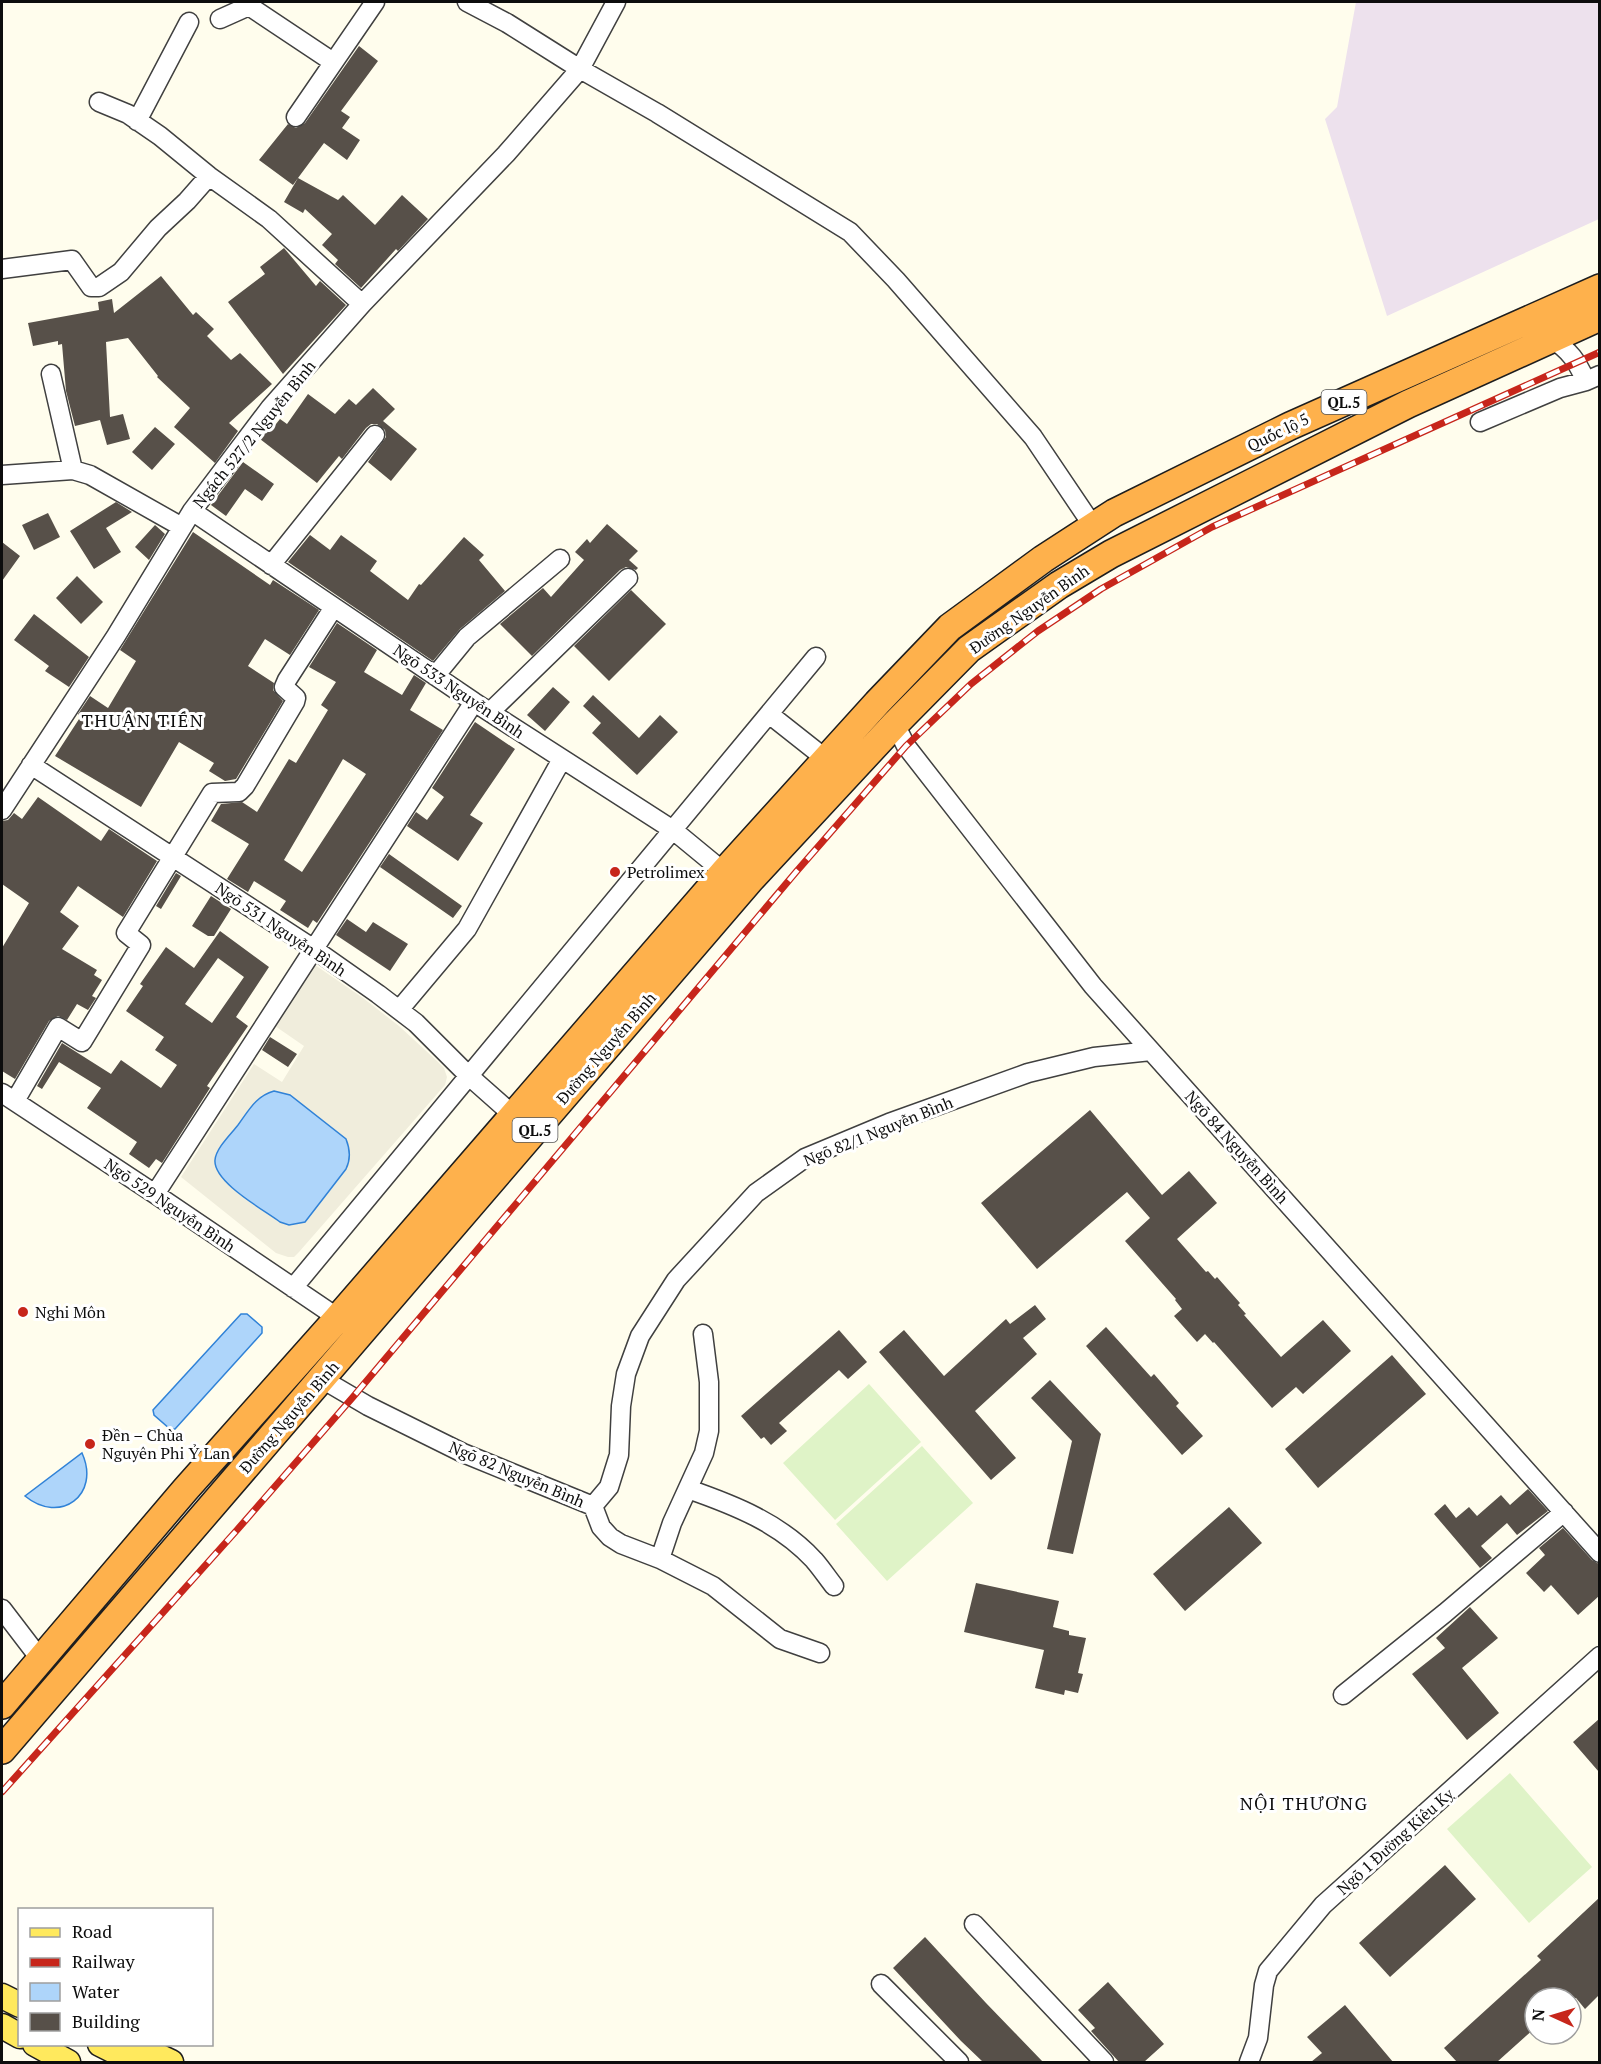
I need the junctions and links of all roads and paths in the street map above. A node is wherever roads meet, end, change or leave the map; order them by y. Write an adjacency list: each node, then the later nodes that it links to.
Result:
1 (375, 2): 6 (street)
2 (467, 2): 7 (street)
3 (616, 2): 7 (street, Ngách 527/2 Nguyễn Bình)
4 (220, 19): 6 (street)
5 (189, 22): 10 (street)
6 (333, 62): 9 (street)
7 (579, 69): 14 (street, Ngách 527/2 Nguyễn Bình); 24 (street)
8 (99, 102): 10 (street)
9 (296, 117)
10 (137, 121): 11 (street)
11 (209, 176): 12 (street); 14 (street)
12 (2, 269)
13 (1599, 288): 24 (highway, Quốc lộ 5 / QL.5)
14 (362, 304): 23 (street, Ngách 527/2 Nguyễn Bình)
15 (1599, 317): 16 (highway, Quốc lộ 5 / QL.5)
16 (1551, 338): 18 (street); 26 (highway, Quốc lộ 5 / QL.5)
17 (51, 374): 21 (street)
18 (1593, 378): 19 (street)
19 (1480, 422)
20 (375, 435): 28 (street)
21 (73, 470): 22 (street); 25 (street)
22 (2, 476)
23 (192, 511): 25 (street, Ngách 527/2 Nguyễn Bình); 28 (street, Ngõ 533 Nguyễn Bình)
24 (1093, 526): 38 (highway, Đường Nguyễn Bình / QL.5)
25 (182, 527): 39 (street, Ngách 527/2 Nguyễn Bình)
26 (1111, 554): 36 (highway, Đường Nguyễn Bình / QL.5)
27 (560, 559): 32 (street)
28 (271, 564): 30 (street, Ngõ 533 Nguyễn Bình)
29 (628, 579): 34 (street)
30 (334, 607): 32 (street, Ngõ 533 Nguyễn Bình); 42 (street)
31 (816, 657): 35 (street)
32 (435, 676): 33 (street, Ngõ 533 Nguyễn Bình)
33 (474, 702): 34 (street, Ngõ 533 Nguyễn Bình); 44 (street)
34 (490, 712): 37 (street, Ngõ 533 Nguyễn Bình)
35 (769, 714): 38 (street); 41 (street)
36 (895, 724): 46 (street, Ngõ 84 Nguyễn Bình); 54 (highway, Đường Nguyễn Bình / QL.5)
37 (562, 759): 41 (street, Ngõ 533 Nguyễn Bình); 45 (street)
38 (826, 759): 43 (highway, Đường Nguyễn Bình / QL.5)
39 (31, 765): 40 (street, Ngách 527/2 Nguyễn Bình); 42 (street, Ngõ 531 Nguyễn Bình)
40 (2, 810)
41 (673, 830): 43 (street, Ngõ 533 Nguyễn Bình); 47 (street)
42 (172, 857): 44 (street, Ngõ 531 Nguyễn Bình); 48 (street)
43 (724, 872): 49 (highway, Đường Nguyễn Bình / QL.5)
44 (314, 949): 45 (street, Ngõ 531 Nguyễn Bình); 50 (street)
45 (399, 1010): 47 (street, Ngõ 531 Nguyễn Bình)
46 (1151, 1051): 56 (street, Ngõ 82/1 Nguyễn Bình); 57 (street, Ngõ 84 Nguyễn Bình)
47 (469, 1076): 49 (street, Ngõ 531 Nguyễn Bình); 51 (street)
48 (8, 1097): 50 (street, Ngõ 529 Nguyễn Bình)
49 (513, 1115): 52 (highway, Đường Nguyễn Bình / QL.5)
50 (155, 1194): 51 (street, Ngõ 529 Nguyễn Bình)
51 (293, 1288): 52 (street, Ngõ 529 Nguyễn Bình)
52 (338, 1318): 64 (highway, Đường Nguyễn Bình / QL.5)
53 (703, 1334): 55 (street)
54 (322, 1379): 56 (street, Ngõ 82 Nguyễn Bình); 67 (highway, Đường Nguyễn Bình / QL.5)
55 (688, 1489): 59 (street); 60 (street)
56 (593, 1506): 59 (street, Ngõ 82 Nguyễn Bình)
57 (1564, 1512): 58 (street, Ngõ 84 Nguyễn Bình); 65 (street)
58 (1599, 1553)
59 (660, 1559): 62 (street, Ngõ 82 Nguyễn Bình)
60 (834, 1586)
61 (2, 1609): 64 (street)
62 (820, 1653)
63 (1599, 1656): 84 (street, Ngõ 1 Đường Kiêu Kỵ)
64 (41, 1660): 66 (highway, Đường Nguyễn Bình / QL.5)
65 (1343, 1695)
66 (2, 1705)
67 (2, 1750)
68 (974, 1924): 83 (street)
69 (2, 1982): 71 (main road)
70 (881, 1984): 82 (street)
71 (18, 1989)
72 (2, 1996): 73 (main road)
73 (18, 2004)
74 (2, 2026): 75 (main road)
75 (18, 2035)
76 (39, 2046): 79 (main road)
77 (104, 2046): 80 (main road)
78 (137, 2046): 81 (main road)
79 (68, 2062)
80 (136, 2062)
81 (171, 2062)
82 (959, 2062)
83 (1104, 2062)
84 (1249, 2062)

